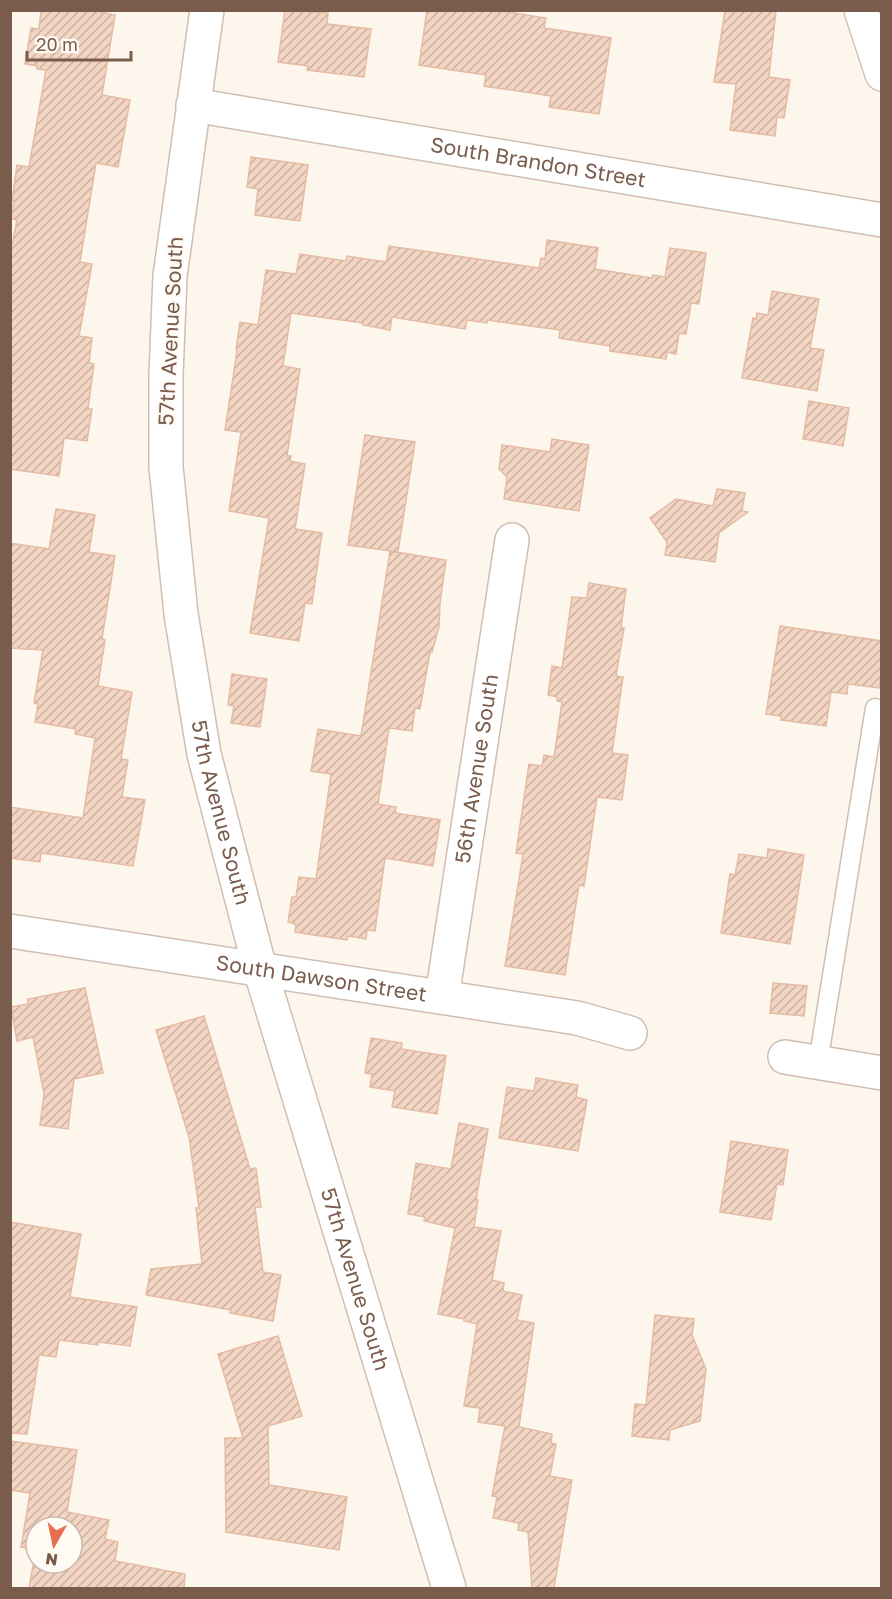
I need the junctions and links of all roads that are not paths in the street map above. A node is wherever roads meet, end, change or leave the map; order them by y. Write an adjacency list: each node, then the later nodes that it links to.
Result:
1 (207, 10): 4 (street, 57th Avenue South)
2 (861, 10): 3 (street)
3 (882, 74)
4 (193, 105): 5 (street, South Brandon Street); 9 (street, 57th Avenue South)
5 (882, 220)
6 (512, 540): 10 (street, 56th Avenue South)
7 (875, 708): 13 (lane)
8 (10, 931): 9 (street, South Dawson Street)
9 (260, 969): 10 (street, South Dawson Street); 15 (street, 57th Avenue South)
10 (442, 997): 11 (street, South Dawson Street)
11 (630, 1033)
12 (785, 1058): 13 (street)
13 (818, 1063): 14 (street)
14 (882, 1073)
15 (449, 1588)

